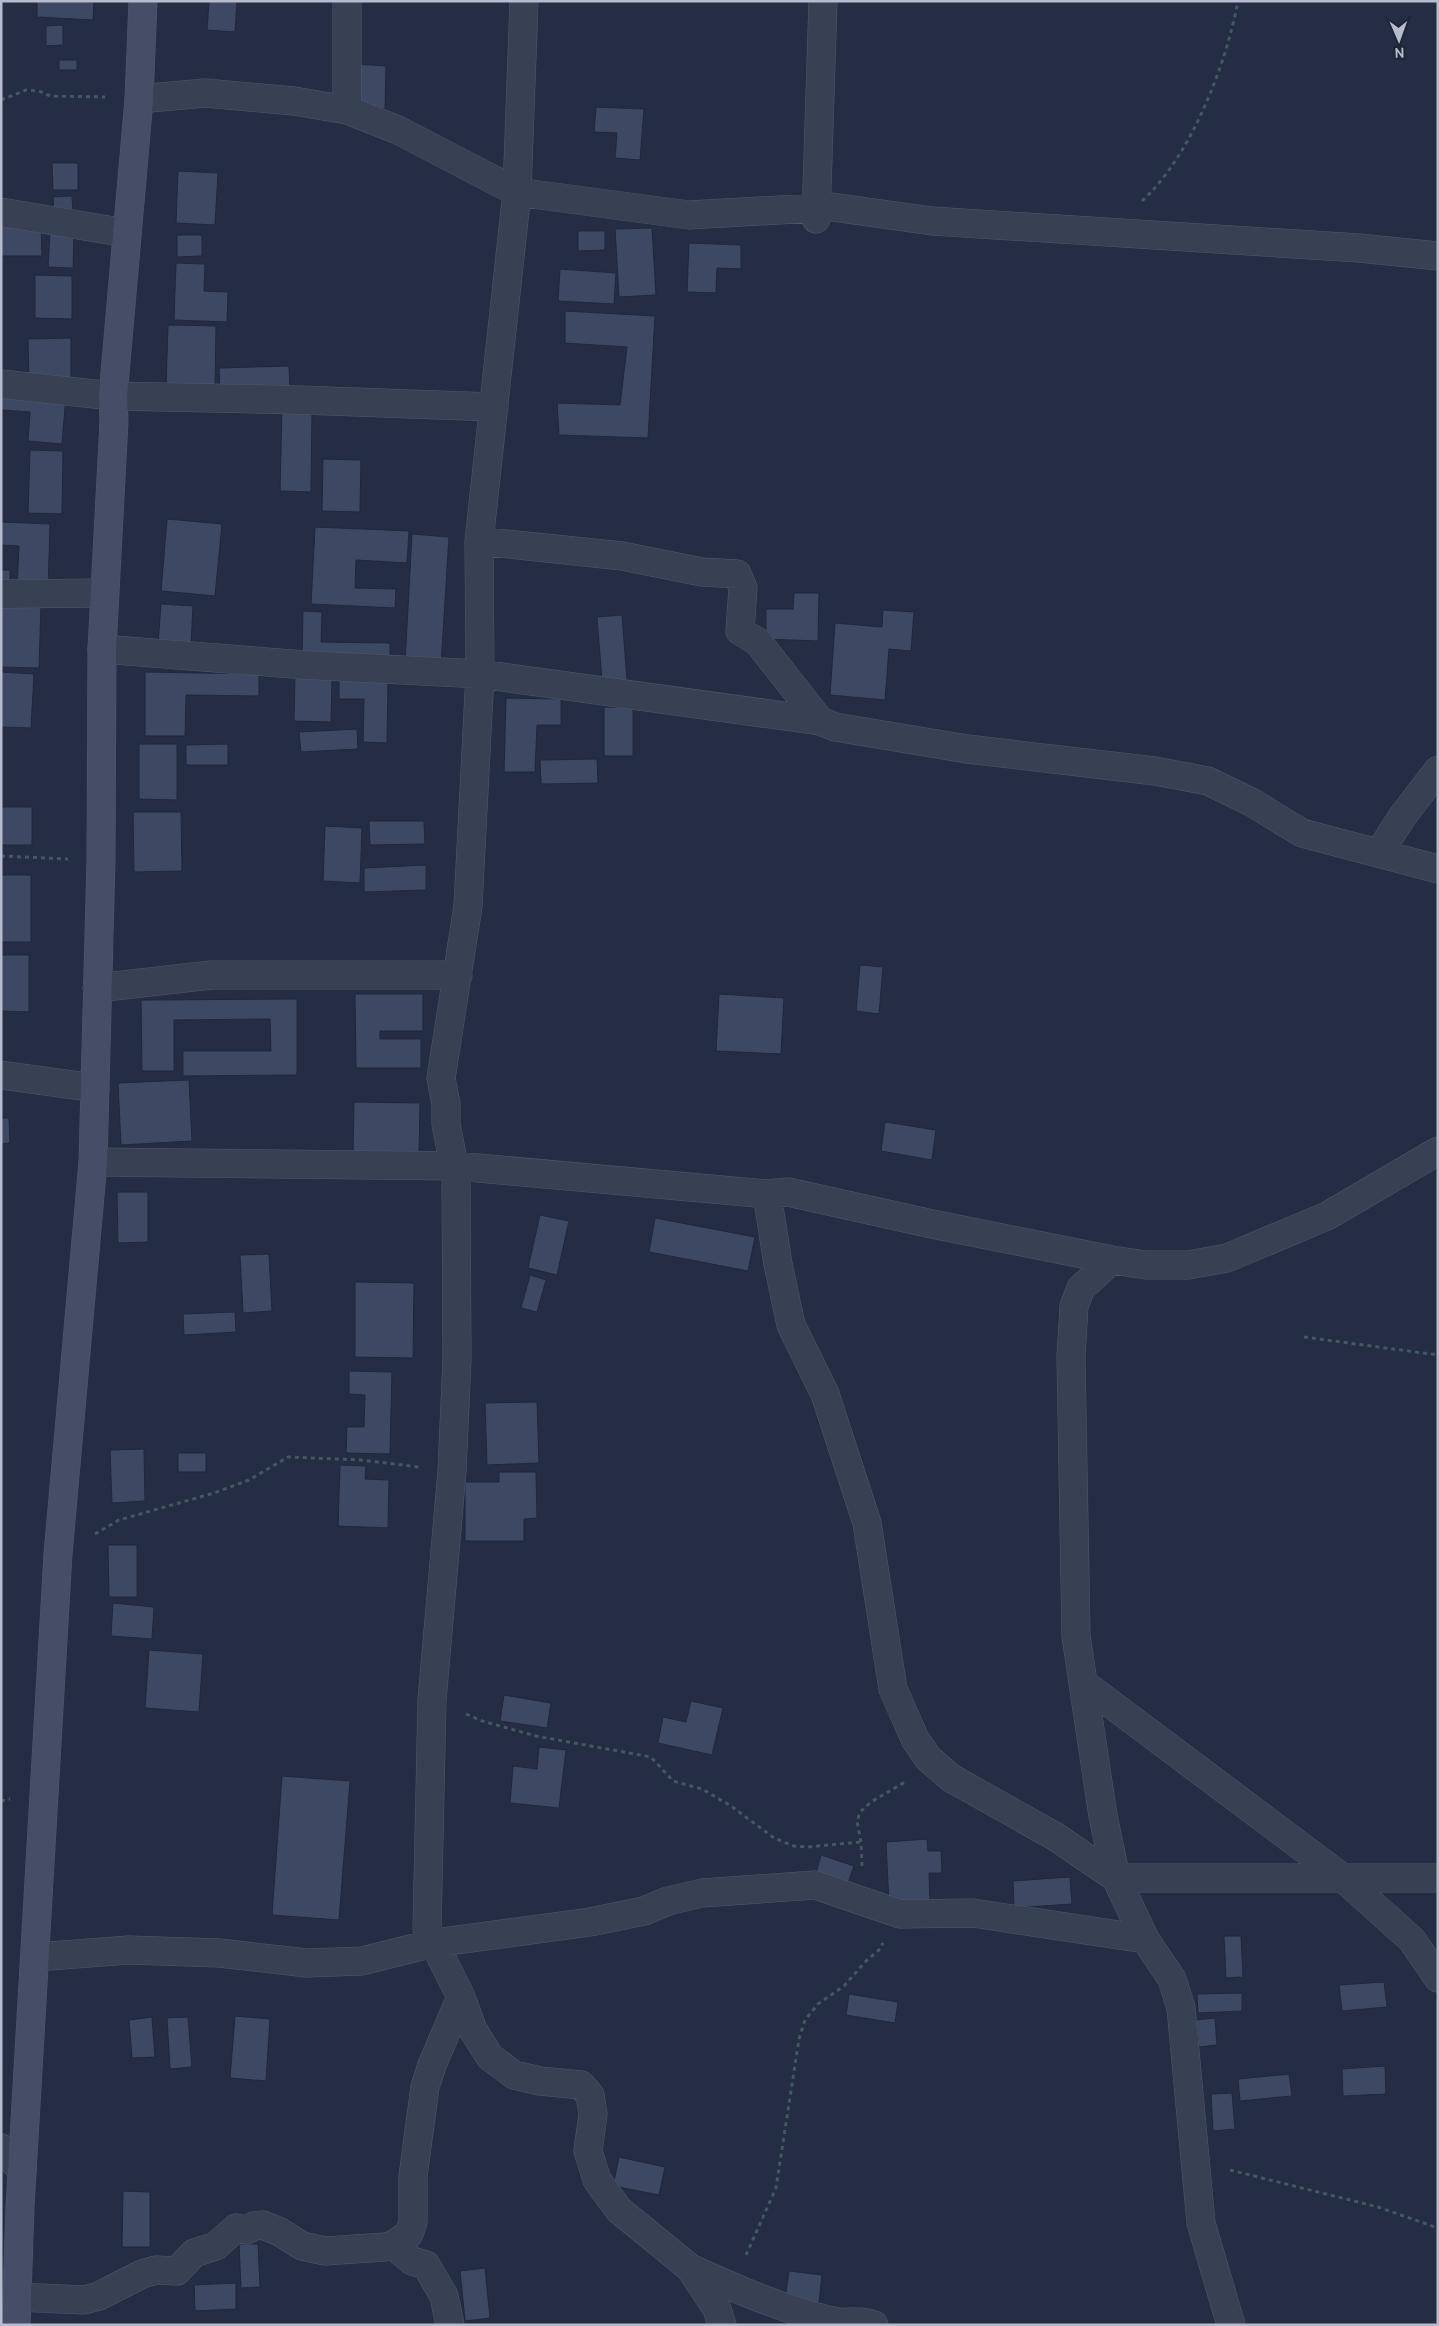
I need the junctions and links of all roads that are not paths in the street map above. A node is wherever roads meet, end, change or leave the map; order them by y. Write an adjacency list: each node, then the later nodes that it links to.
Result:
1 (143, 1): 5 (main road)
2 (347, 1): 6 (street)
3 (524, 1): 7 (street)
4 (823, 1): 9 (street)
5 (139, 99): 6 (street); 10 (main road)
6 (346, 110): 7 (street)
7 (518, 192): 9 (street); 14 (street)
8 (1, 212): 10 (street)
9 (816, 213): 11 (street)
10 (126, 233): 13 (main road)
11 (1438, 256)
12 (1, 384): 13 (street)
13 (113, 396): 14 (street); 16 (main road)
14 (494, 407): 15 (street)
15 (480, 541): 19 (street); 20 (street)
16 (104, 593): 17 (street); 18 (main road)
17 (1, 594)
18 (102, 649): 19 (street); 25 (main road)
19 (480, 674): 20 (street); 24 (street)
20 (820, 721): 22 (street)
21 (1438, 770): 22 (street)
22 (1379, 853): 23 (street)
23 (1438, 869)
24 (458, 975): 25 (street); 30 (street)
25 (97, 988): 27 (main road)
26 (1, 1075): 27 (street)
27 (95, 1088): 29 (main road)
28 (1438, 1151): 32 (street)
29 (93, 1162): 30 (street); 39 (main road)
30 (456, 1166): 31 (street); 38 (street)
31 (768, 1194): 32 (street); 34 (street)
32 (1112, 1260): 33 (street)
33 (1083, 1683): 34 (street); 35 (street)
34 (1116, 1878): 35 (street); 37 (street)
35 (1342, 1878): 36 (street); 40 (street)
36 (1438, 1878)
37 (1145, 1939): 38 (street); 51 (street)
38 (434, 1943): 39 (street); 41 (street)
39 (36, 1957): 43 (main road)
40 (1438, 1978)
41 (461, 1997): 44 (street); 45 (street)
42 (1, 2148): 43 (street)
43 (22, 2170): 46 (main road)
44 (394, 2245): 46 (street); 48 (street)
45 (690, 2268): 49 (street); 50 (street)
46 (17, 2297): 47 (main road)
47 (16, 2325)
48 (450, 2325)
49 (722, 2325)
50 (874, 2325)
51 (1231, 2325)

